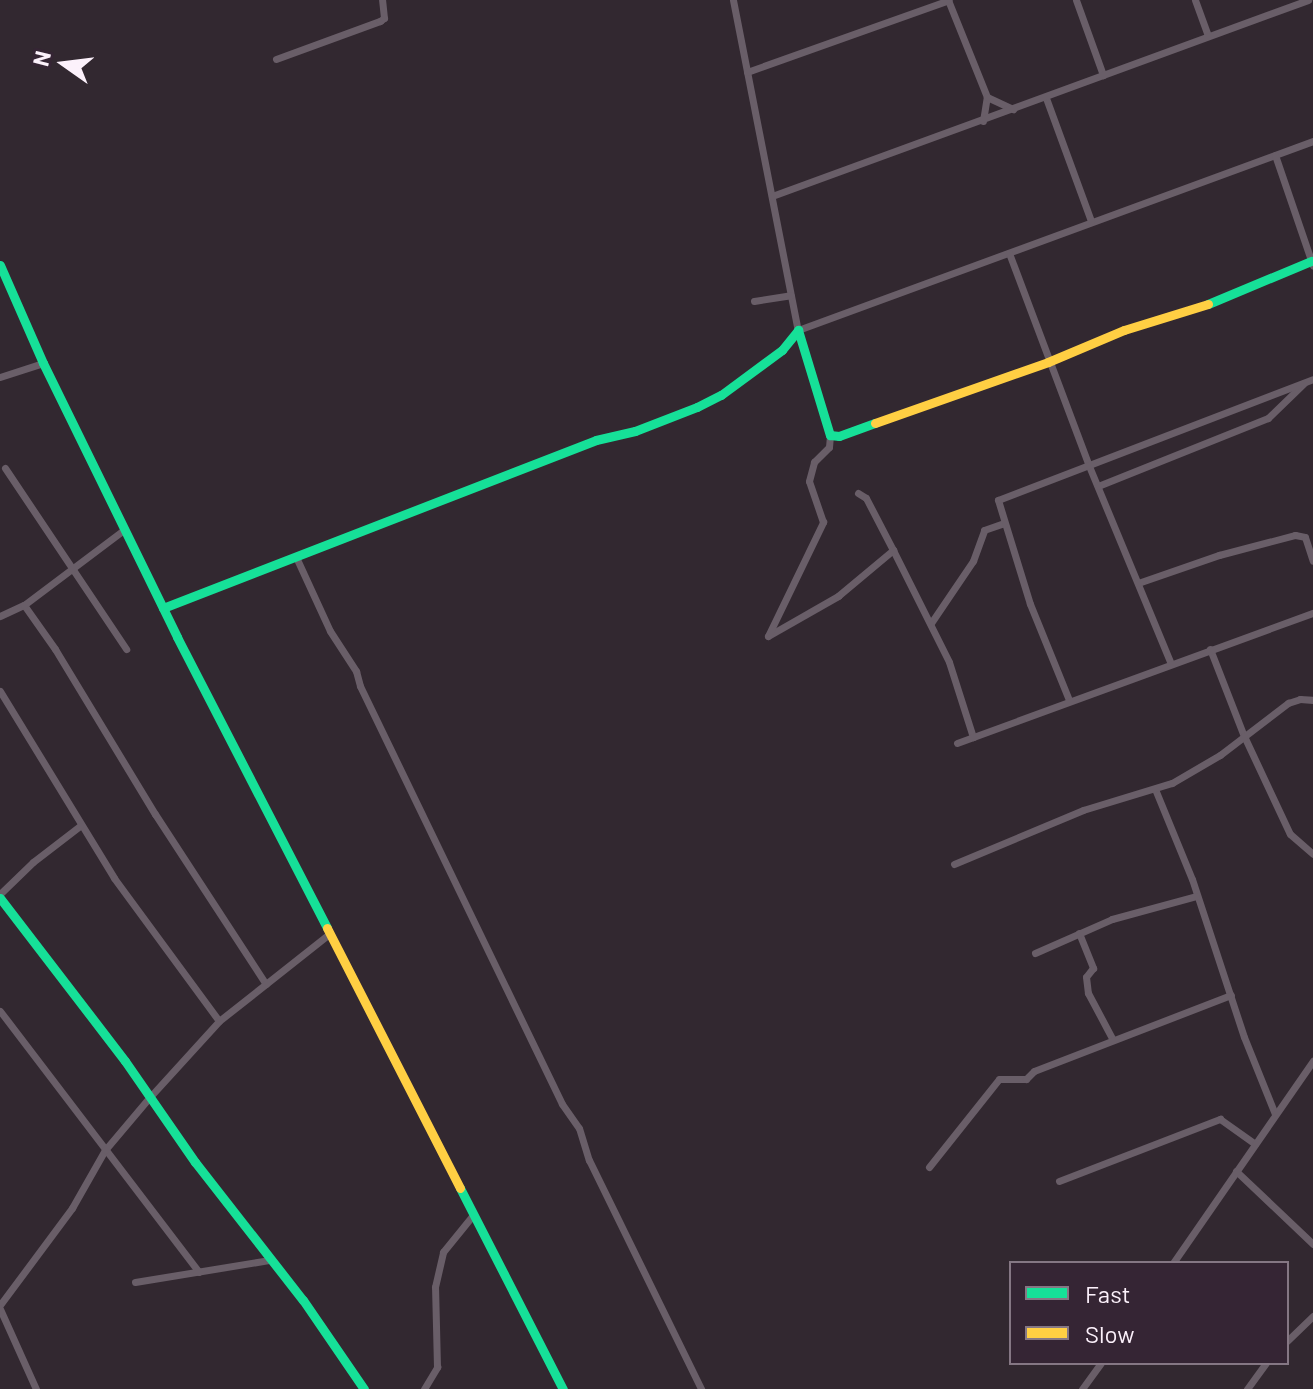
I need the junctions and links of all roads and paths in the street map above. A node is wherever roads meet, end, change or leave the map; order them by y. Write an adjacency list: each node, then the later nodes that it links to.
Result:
1 (382, 0): 8 (street)
2 (733, 0): 9 (street)
3 (948, 0): 9 (street); 11 (street)
4 (1076, 0): 10 (street)
5 (1195, 0): 7 (street)
6 (1308, 0): 7 (street)
7 (1208, 36): 10 (street)
8 (276, 59)
9 (747, 72): 17 (street)
10 (1103, 75): 12 (street)
11 (987, 97): 13 (street); 14 (street)
12 (1046, 98): 13 (street); 18 (street)
13 (1013, 109): 14 (street)
14 (983, 121): 17 (street)
15 (1313, 141): 16 (street)
16 (1275, 155): 18 (street); 20 (street)
17 (772, 196): 22 (street)
18 (1091, 221): 19 (street)
19 (1009, 253): 24 (street); 25 (street)
20 (1312, 264): 25 (street)
21 (0, 265): 26 (street)
22 (791, 295): 23 (street); 24 (street)
23 (754, 301)
24 (798, 330): 29 (street); 37 (street)
25 (1048, 362): 29 (street); 30 (street)
26 (43, 363): 27 (street); 35 (street)
27 (0, 377)
28 (1309, 381): 30 (street); 32 (street)
29 (830, 435): 36 (street)
30 (1089, 466): 32 (street); 34 (street)
31 (5, 468): 39 (street)
32 (1098, 486): 40 (street)
33 (858, 493): 36 (street)
34 (1004, 523): 45 (street); 50 (street)
35 (125, 529): 39 (street); 42 (street)
36 (893, 550): 45 (street)
37 (296, 557): 42 (street); 92 (street)
38 (1313, 561): 40 (street)
39 (74, 566): 41 (street); 46 (street)
40 (1138, 583): 48 (street)
41 (24, 605): 44 (street); 64 (street)
42 (163, 608): 62 (street)
43 (1313, 613): 47 (street)
44 (0, 616)
45 (931, 623): 53 (street)
46 (126, 649)
47 (1210, 649): 48 (street); 52 (street)
48 (1171, 664): 50 (street)
49 (0, 691): 56 (street)
50 (1069, 700): 53 (street)
51 (1313, 700): 52 (street)
52 (1244, 736): 55 (street); 57 (street)
53 (973, 737): 54 (street)
54 (957, 743)
55 (1155, 789): 58 (street); 60 (street)
56 (80, 826): 59 (street); 67 (street)
57 (1313, 854)
58 (954, 864)
59 (0, 896): 70 (street)
60 (1196, 896): 61 (street); 65 (street)
61 (1079, 933): 63 (street); 68 (street)
62 (328, 935): 64 (street); 77 (street)
63 (1035, 953)
64 (266, 984): 67 (street)
65 (1231, 995): 68 (street); 71 (street)
66 (0, 1011): 73 (street)
67 (219, 1021): 70 (street)
68 (1113, 1040): 74 (street)
69 (1313, 1061): 71 (street)
70 (149, 1098): 73 (street); 79 (street)
71 (1275, 1114): 72 (street)
72 (1255, 1144): 75 (street); 76 (street)
73 (105, 1150): 81 (street); 83 (street)
74 (929, 1167)
75 (1236, 1171): 78 (street); 80 (street)
76 (1059, 1181)
77 (473, 1215): 88 (street); 91 (street)
78 (1313, 1244)
79 (270, 1260): 81 (street); 90 (street)
80 (1174, 1261)
81 (199, 1272): 82 (street)
82 (135, 1282)
83 (0, 1307): 89 (street)
84 (1313, 1316): 85 (street)
85 (1289, 1339)
86 (1100, 1365): 93 (street)
87 (1265, 1365): 94 (street)
88 (559, 1387)
89 (36, 1389)
90 (364, 1389)
91 (424, 1389)
92 (701, 1389)
93 (1082, 1389)
94 (1247, 1389)

